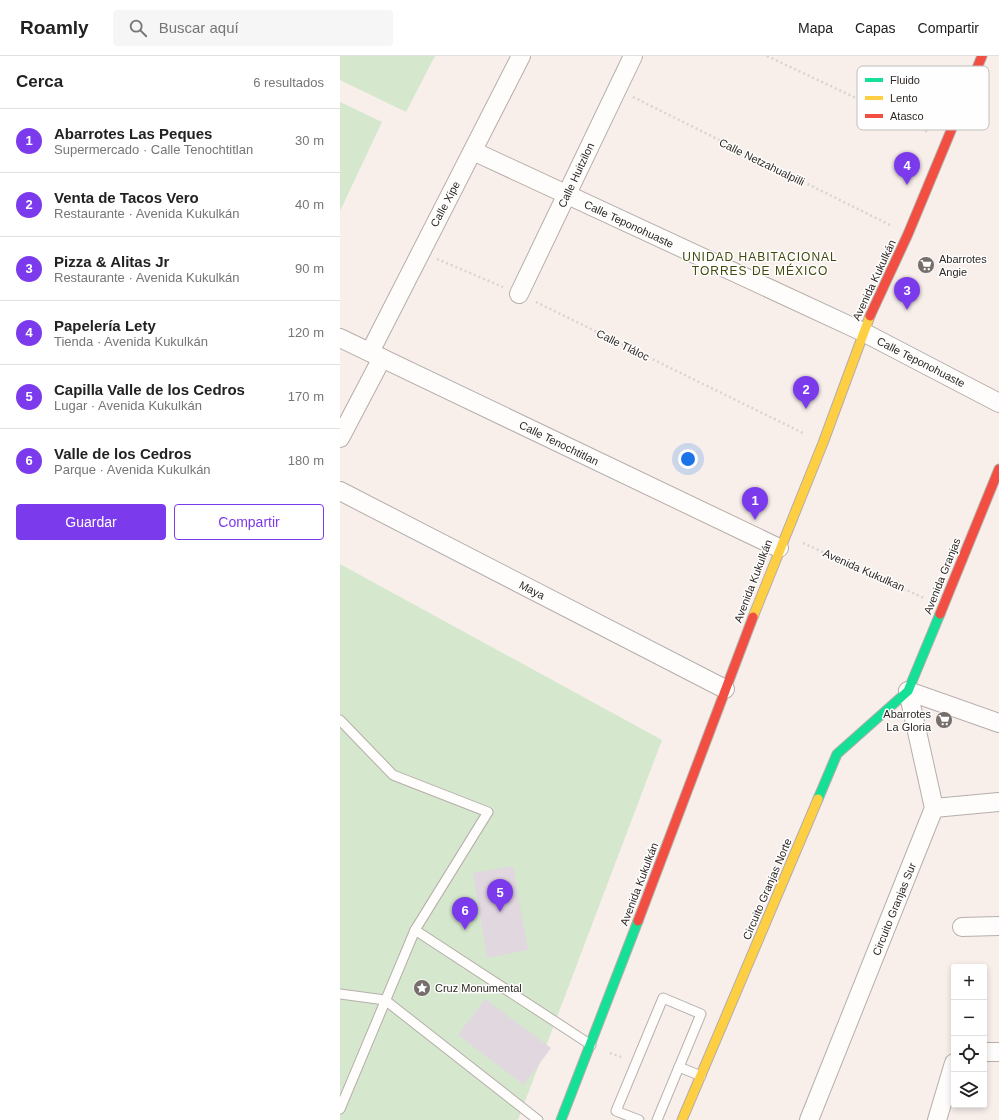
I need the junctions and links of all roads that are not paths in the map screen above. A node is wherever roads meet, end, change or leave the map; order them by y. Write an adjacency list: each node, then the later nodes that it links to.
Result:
1 (521, 56): 6 (street, Calle Xipe)
2 (633, 56): 7 (street, Calle Huitzilon)
3 (982, 56): 4 (street, Avenida Kukulkán)
4 (978, 66)
5 (951, 130): 9 (street, Avenida Kukulkán)
6 (473, 151): 7 (street, Calle Teponohuaste); 11 (street, Calle Xipe)
7 (566, 195): 8 (street, Calle Huitzilon); 9 (street, Calle Teponohuaste)
8 (519, 294)
9 (863, 332): 12 (street, Calle Teponohuaste); 16 (street, Avenida Kukulkán)
10 (340, 338): 11 (street, Calle Tenochtitlan)
11 (376, 355): 13 (street, Calle Xipe); 16 (street, Calle Tenochtitlan)
12 (999, 403)
13 (340, 438)
14 (999, 469): 18 (street, Avenida Granjas)
15 (340, 491): 17 (street, Maya)
16 (782, 541): 17 (street, Avenida Kukulkán)
17 (724, 689): 28 (street, Avenida Kukulkán)
18 (908, 692): 20 (street); 22 (street); 33 (street, Circuito Granjas Norte)
19 (340, 720): 25 (lane)
20 (999, 723)
21 (999, 802): 22 (street)
22 (934, 808): 41 (street, Circuito Granjas Sur)
23 (999, 926): 24 (street)
24 (962, 927)
25 (415, 930): 27 (lane); 28 (lane)
26 (340, 994): 27 (lane)
27 (385, 1000): 34 (lane); 37 (lane)
28 (591, 1046): 35 (street, Avenida Kukulkán)
29 (987, 1052): 30 (street)
30 (999, 1052)
31 (679, 1067): 33 (lane); 36 (lane); 39 (lane)
32 (951, 1072): 42 (street)
33 (700, 1076): 40 (street, Circuito Granjas Norte)
34 (340, 1109)
35 (565, 1118)
36 (628, 1118): 38 (lane)
37 (538, 1120)
38 (639, 1120)
39 (657, 1120)
40 (682, 1120)
41 (809, 1120)
42 (937, 1120)

